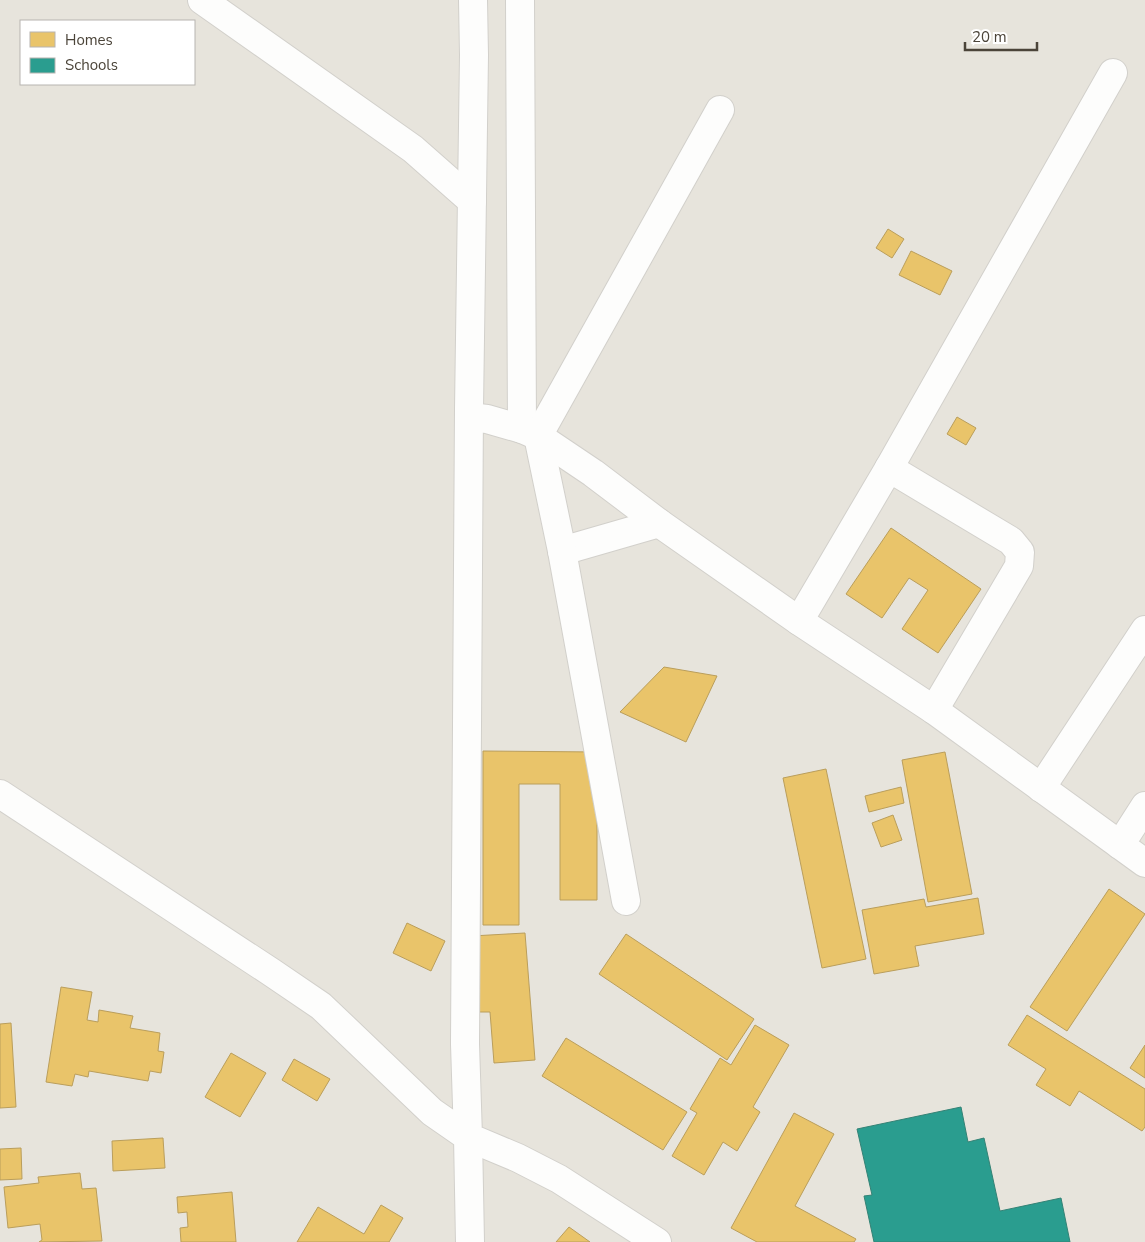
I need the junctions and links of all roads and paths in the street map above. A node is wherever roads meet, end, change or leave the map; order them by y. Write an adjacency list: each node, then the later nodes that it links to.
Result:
1 (202, 0): 6 (street)
2 (473, 0): 6 (street)
3 (520, 0): 8 (street)
4 (1113, 73): 9 (street)
5 (720, 110): 8 (street)
6 (472, 201): 7 (street)
7 (469, 417): 8 (street); 21 (street)
8 (530, 433): 10 (street); 11 (street)
9 (889, 468): 12 (street); 14 (street)
10 (659, 523): 11 (street); 12 (street)
11 (562, 551): 20 (street)
12 (799, 621): 14 (street)
13 (1145, 630): 15 (street)
14 (934, 710): 15 (street)
15 (1041, 788): 18 (street)
16 (0, 794): 21 (street)
17 (1145, 806): 18 (street)
18 (1120, 845): 19 (street)
19 (1145, 863)
20 (626, 901)
21 (468, 1138): 22 (street); 23 (street)
22 (470, 1242)
23 (657, 1242)

